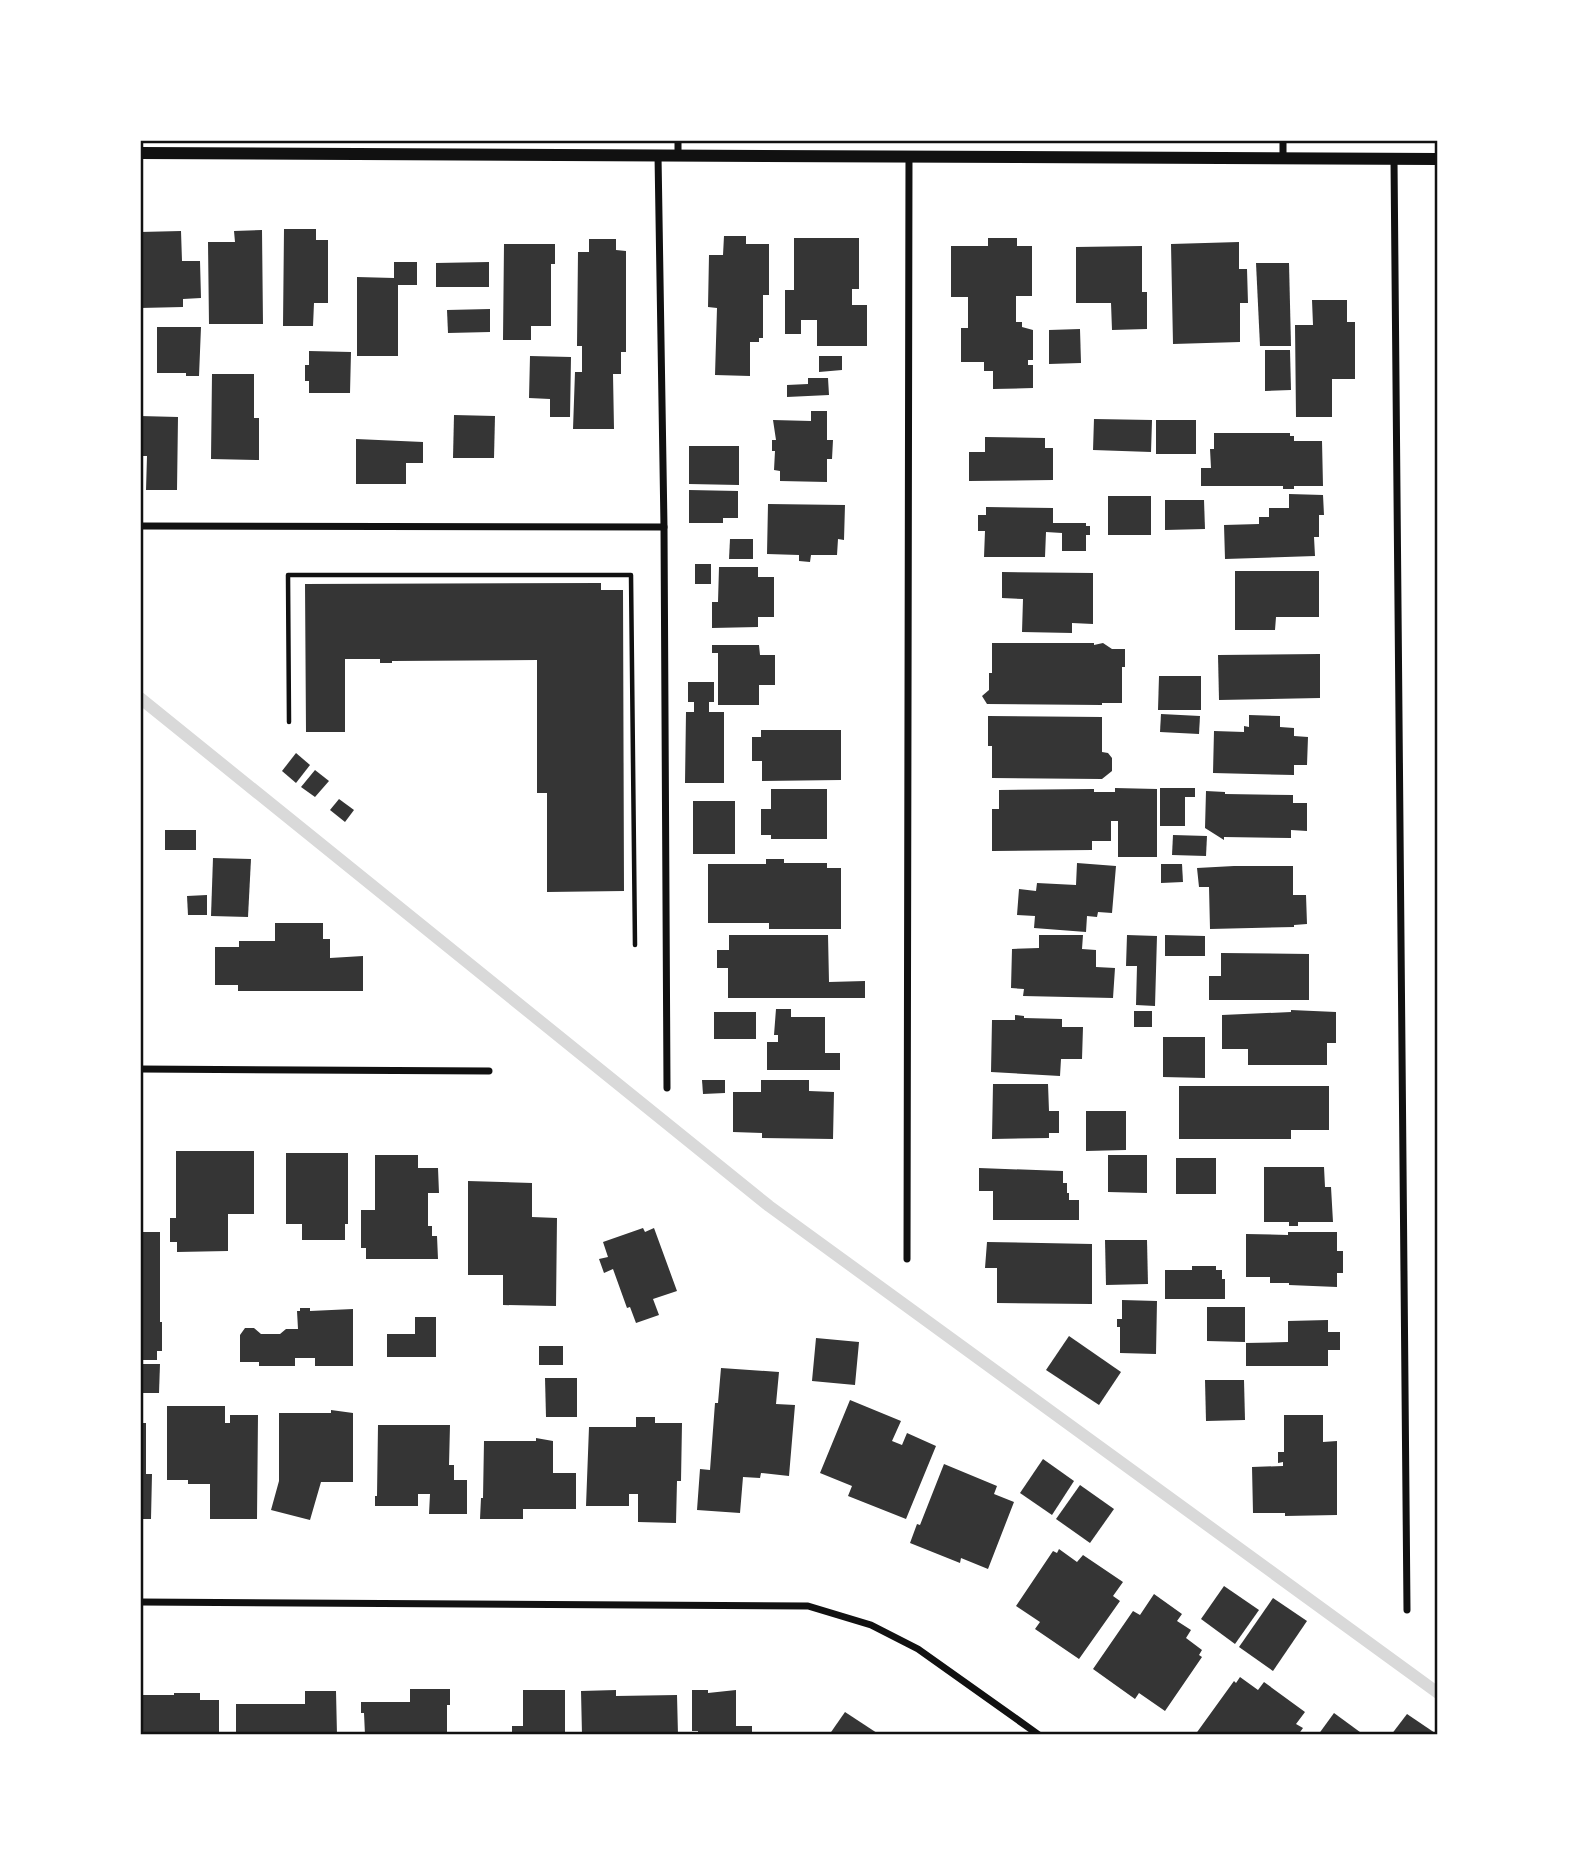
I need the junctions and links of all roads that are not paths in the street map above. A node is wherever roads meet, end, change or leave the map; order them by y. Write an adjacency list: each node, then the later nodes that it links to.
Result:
1 (678, 140): 5 (street)
2 (1283, 140): 7 (street)
3 (140, 153): 4 (street)
4 (658, 154): 5 (street); 11 (street)
5 (678, 155): 6 (street)
6 (909, 155): 7 (street); 15 (street)
7 (1283, 159): 8 (street)
8 (1394, 159): 9 (street); 17 (street)
9 (1438, 159)
10 (140, 526): 11 (street)
11 (664, 527): 14 (street)
12 (140, 1069): 13 (street)
13 (489, 1071)
14 (667, 1088)
15 (908, 1259)
16 (140, 1602): 18 (street)
17 (1407, 1610)
18 (1039, 1735)

